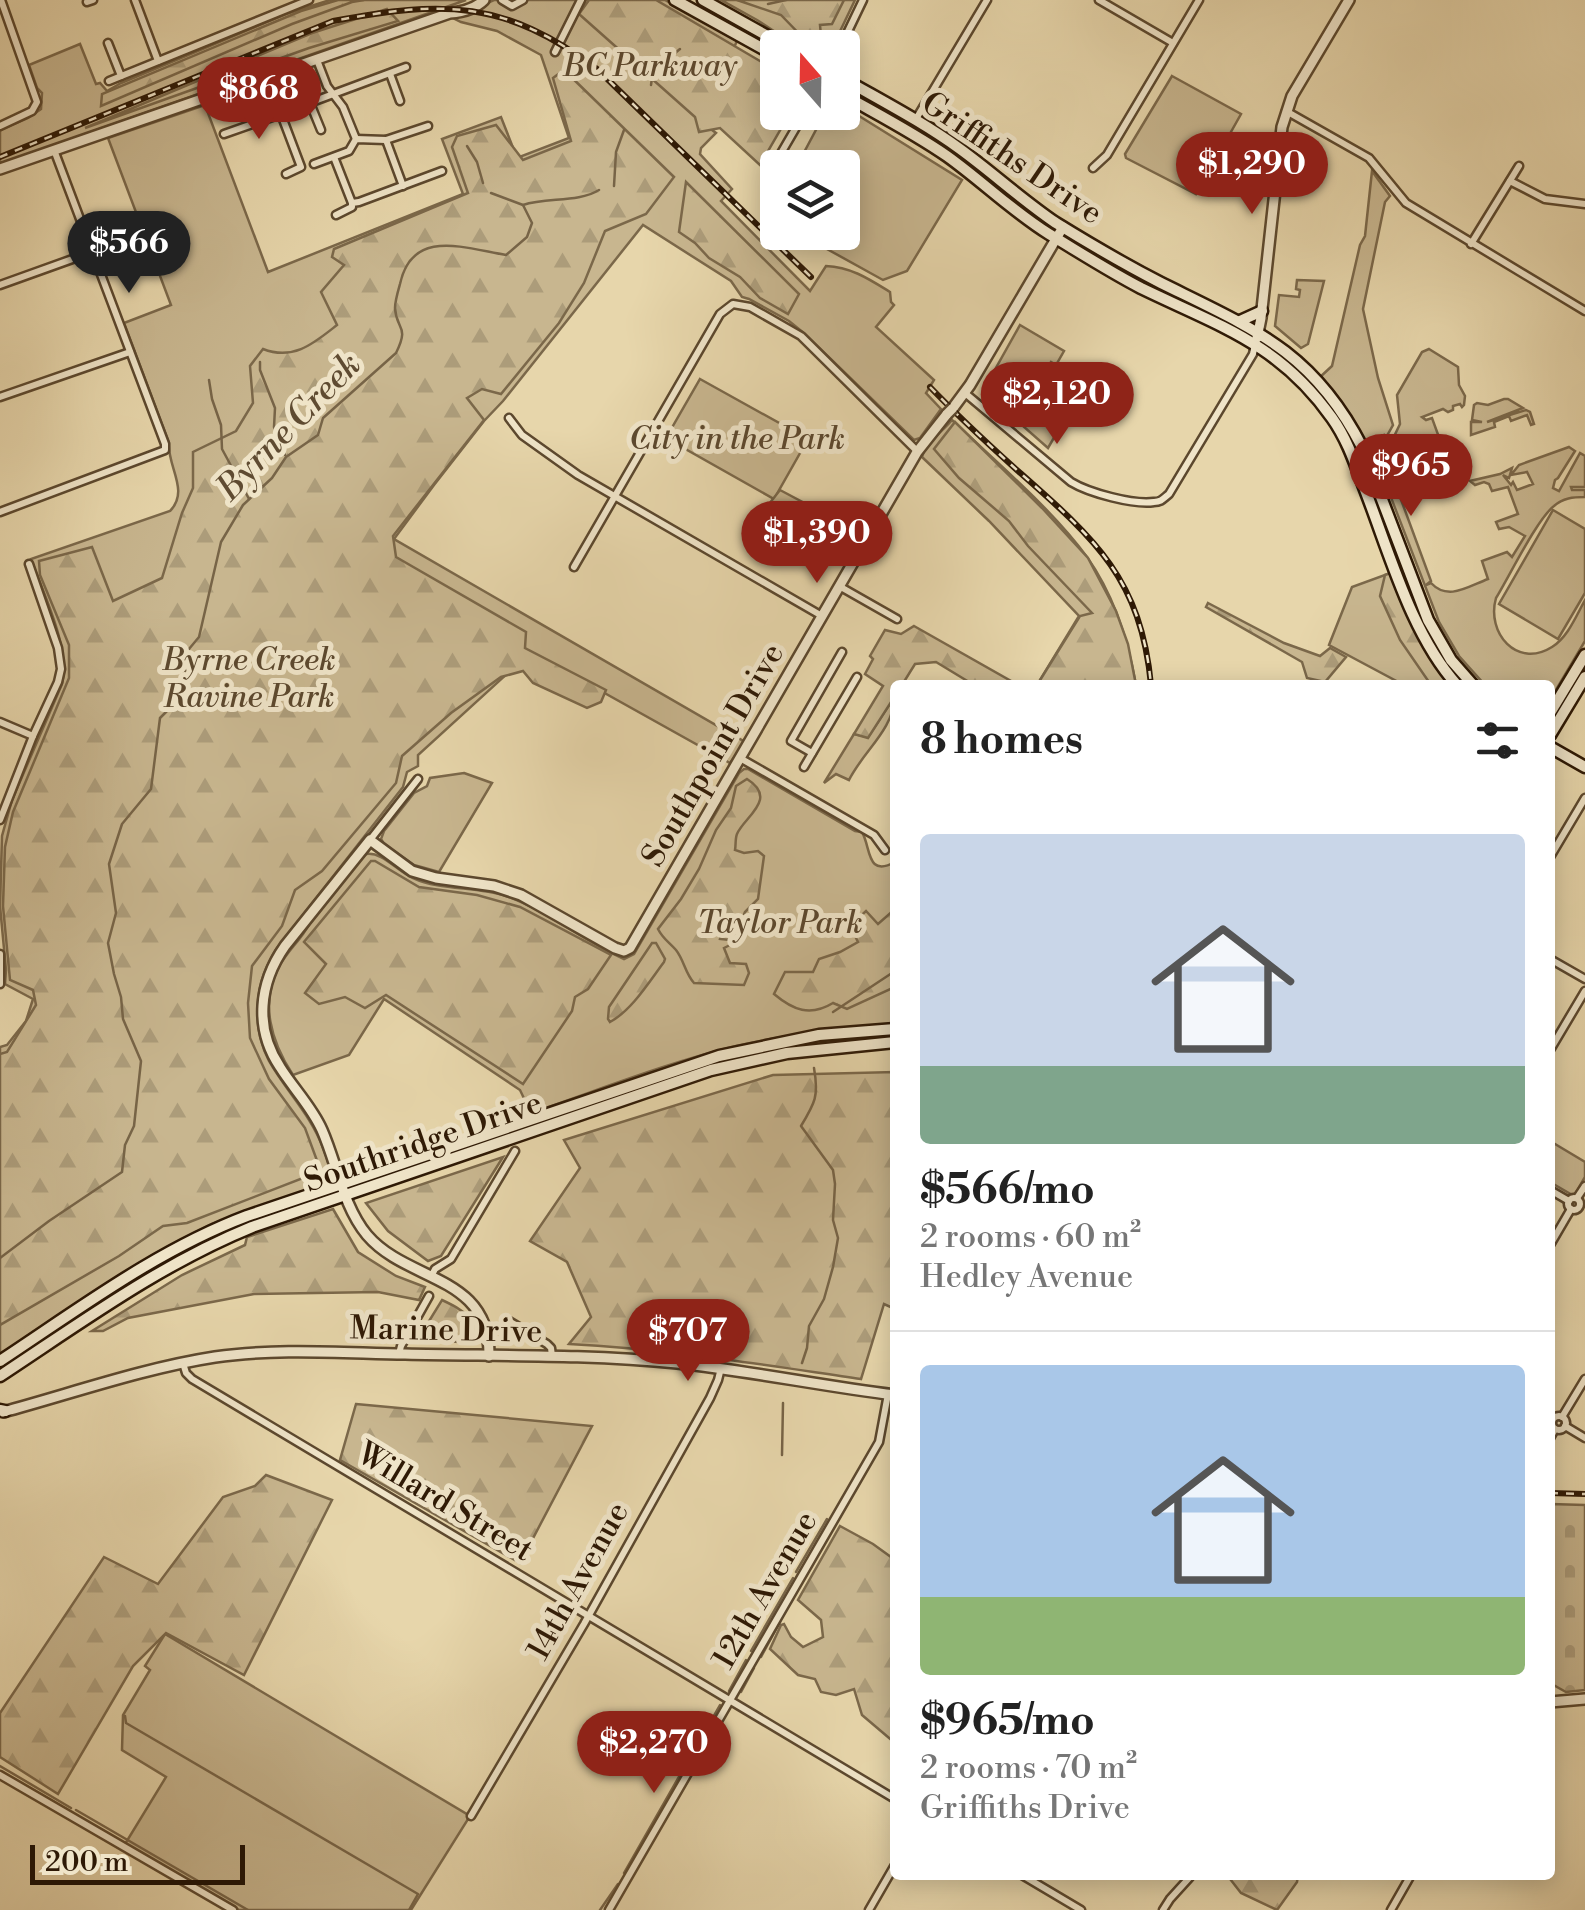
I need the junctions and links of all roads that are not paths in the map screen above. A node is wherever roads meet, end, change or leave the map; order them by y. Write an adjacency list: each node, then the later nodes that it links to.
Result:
1 (1, 0): 40 (street)
2 (135, 0): 25 (street)
3 (309, 0): 16 (street)
4 (475, 0): 17 (street)
5 (484, 0): 17 (street)
6 (502, 0): 7 (street)
7 (523, 0)
8 (581, 0): 23 (street)
9 (703, 0): 19 (main road)
10 (863, 0): 18 (street)
11 (987, 0): 39 (street)
12 (1098, 0): 21 (street)
13 (1199, 0): 21 (street)
14 (1348, 0): 37 (street)
15 (680, 1): 22 (main road)
16 (285, 4): 25 (street)
17 (450, 13): 24 (street)
18 (849, 30)
19 (760, 32)
20 (108, 43): 28 (street)
21 (1173, 43): 50 (street)
22 (760, 47)
23 (555, 52)
24 (317, 59): 29 (street); 32 (street)
25 (158, 61): 28 (street)
26 (406, 67): 27 (street)
27 (390, 74): 32 (street); 33 (street)
28 (121, 76): 30 (street)
29 (267, 77): 38 (street); 46 (street)
30 (109, 81)
31 (860, 88): 39 (main road, Griffiths Drive)
32 (332, 94): 34 (street); 44 (street)
33 (400, 101)
34 (310, 103): 36 (street); 42 (street)
35 (860, 105): 60 (main road, Griffiths Drive)
36 (293, 109)
37 (1285, 111): 61 (street); 64 (street)
38 (281, 114): 43 (street); 53 (street)
39 (916, 121): 59 (main road, Griffiths Drive)
40 (0, 126)
41 (428, 126): 45 (street)
42 (321, 130)
43 (224, 134)
44 (356, 139): 45 (street); 47 (street)
45 (386, 140): 55 (street)
46 (54, 150): 51 (street); 62 (street)
47 (334, 157): 48 (street); 56 (street)
48 (314, 164)
49 (1519, 166): 54 (street)
50 (1092, 168)
51 (0, 170)
52 (442, 171): 55 (street)
53 (286, 174)
54 (1510, 181): 57 (street); 61 (street)
55 (403, 186): 56 (street)
56 (352, 202): 58 (street)
57 (1585, 204)
58 (336, 215)
59 (1064, 227): 60 (street, Southpoint Drive); 66 (main road, Griffiths Drive)
60 (1057, 238): 67 (main road, Griffiths Drive); 69 (street, Southpoint Drive)
61 (1472, 244): 65 (street)
62 (92, 252): 63 (street); 68 (street)
63 (0, 285)
64 (1262, 311): 66 (main road); 67 (street)
65 (1585, 311)
66 (1240, 321): 67 (main road, Griffiths Drive)
67 (1257, 338): 69 (street); 84 (main road, Griffiths Drive); 85 (main road, Griffiths Drive)
68 (130, 352): 70 (street); 74 (street)
69 (965, 393): 72 (street, Southpoint Drive)
70 (0, 397)
71 (509, 418): 73 (street)
72 (917, 452): 73 (street); 77 (street, Southpoint Drive)
73 (615, 496): 76 (street); 78 (street)
74 (0, 512)
75 (29, 564): 89 (street)
76 (574, 568)
77 (840, 586): 78 (street, Southpoint Drive); 79 (street)
78 (822, 616): 92 (street, Southpoint Drive)
79 (897, 620)
80 (842, 652): 91 (street)
81 (1585, 655): 86 (main road)
82 (857, 677): 91 (street)
83 (1585, 677): 88 (main road)
84 (1453, 680)
85 (1469, 680)
86 (1555, 706)
87 (0, 722): 89 (street)
88 (1555, 727)
89 (33, 736): 97 (street)
90 (1555, 749): 94 (main road)
91 (812, 754): 93 (street)
92 (740, 758): 98 (street, Southpoint Drive); 100 (street)
93 (804, 767)
94 (1585, 767)
95 (418, 779): 98 (street)
96 (1585, 798): 99 (street)
97 (0, 816)
98 (370, 840): 110 (street)
99 (1555, 849)
100 (885, 850)
101 (0, 954): 103 (street)
102 (1555, 962): 104 (street)
103 (0, 984)
104 (1585, 984): 106 (street)
105 (890, 1029): 110 (main road, Southridge Drive)
106 (1555, 1041)
107 (890, 1043): 110 (main road, Southridge Drive)
108 (515, 1151): 113 (street)
109 (1585, 1186): 111 (street)
110 (344, 1189): 113 (street); 119 (main road, Southridge Drive); 122 (main road, Southridge Drive)
111 (1576, 1205): 112 (street)
112 (1555, 1237)
113 (431, 1277): 117 (street)
114 (430, 1296): 116 (street)
115 (508, 1321): 118 (street)
116 (399, 1354): 117 (street, Marine Drive); 120 (street, Marine Drive)
117 (488, 1356): 118 (street, Marine Drive)
118 (552, 1357): 121 (street, Marine Drive)
119 (0, 1361)
120 (183, 1363): 126 (street, Marine Drive); 132 (street, Willard Street)
121 (721, 1368): 124 (street, Marine Drive); 132 (street, 14th Avenue)
122 (0, 1376)
123 (1585, 1378): 128 (street)
124 (890, 1394)
125 (890, 1402): 134 (street, 12th Avenue)
126 (2, 1411)
127 (1555, 1416): 128 (street)
128 (1562, 1417): 129 (street)
129 (1565, 1426): 130 (street); 131 (street)
130 (1555, 1429)
131 (1585, 1438)
132 (587, 1616): 134 (street, Willard Street); 138 (street, 14th Avenue)
133 (1585, 1699): 135 (street)
134 (730, 1701): 137 (street, Willard Street); 144 (street, 12th Avenue)
135 (1555, 1702)
136 (0, 1774): 143 (street)
137 (890, 1796)
138 (471, 1816)
139 (890, 1874): 145 (street)
140 (1030, 1880): 146 (street)
141 (1187, 1880): 147 (street)
142 (1408, 1880): 148 (street)
143 (233, 1910)
144 (609, 1910)
145 (869, 1910)
146 (1081, 1910)
147 (1164, 1910)
148 (1391, 1910)

